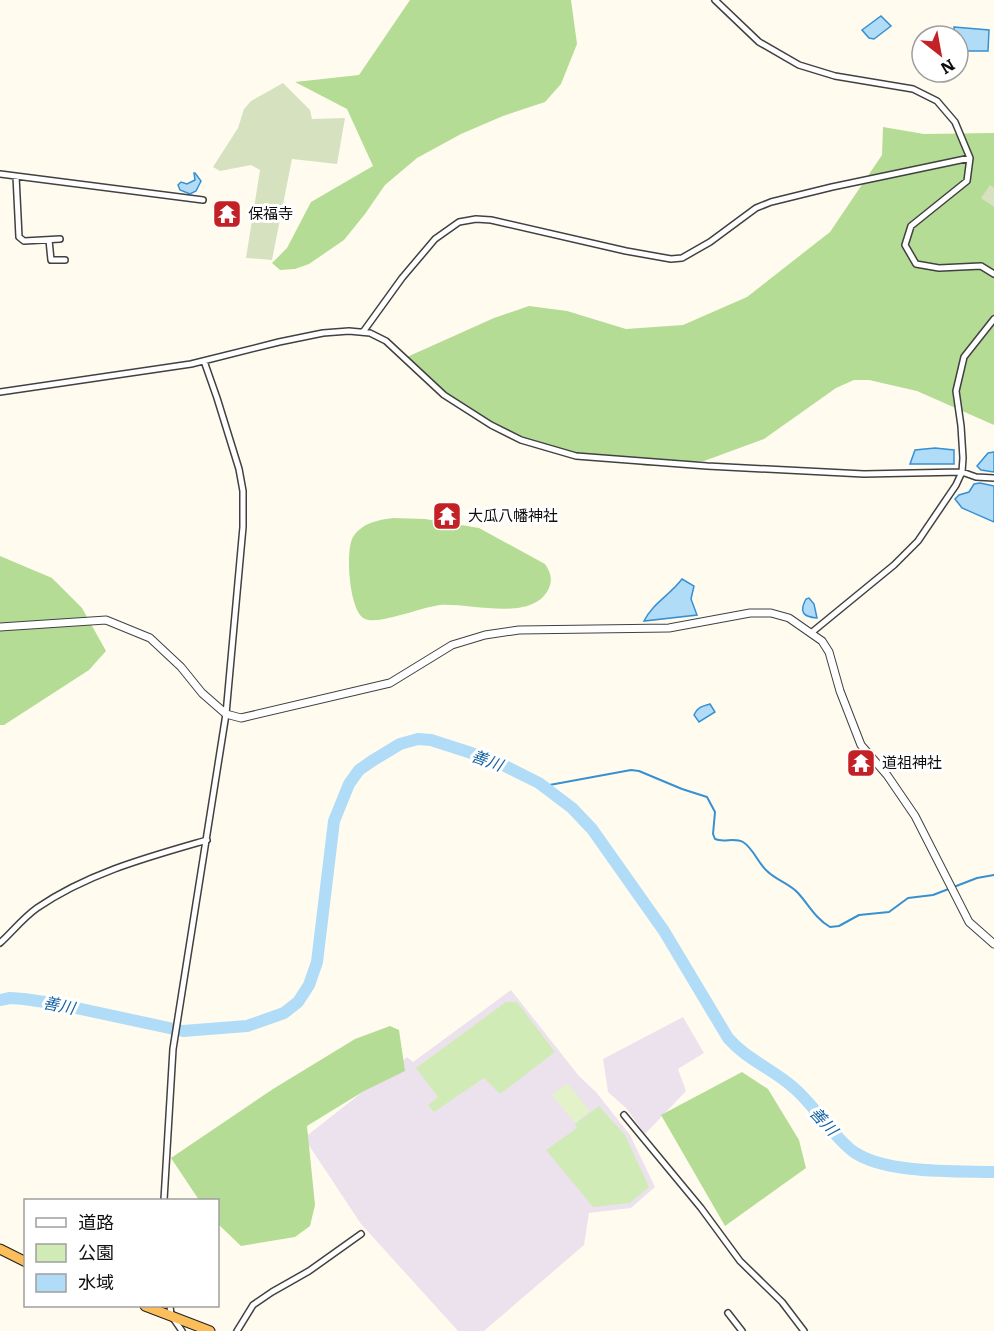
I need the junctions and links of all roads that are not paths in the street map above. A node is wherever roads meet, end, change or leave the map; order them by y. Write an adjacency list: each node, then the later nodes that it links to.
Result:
1 (715, 0): 2 (street)
2 (970, 158): 9 (street); 11 (street)
3 (0, 174): 4 (street)
4 (16, 176): 5 (street); 7 (street)
5 (203, 200)
6 (60, 239): 7 (street)
7 (49, 240): 8 (street)
8 (65, 260)
9 (994, 274)
10 (994, 319): 14 (street)
11 (363, 332): 12 (street); 14 (street)
12 (204, 361): 13 (street); 18 (street)
13 (0, 392)
14 (962, 472): 15 (street); 17 (street)
15 (994, 478)
16 (0, 627): 18 (street)
17 (811, 633): 18 (street); 21 (street)
18 (226, 714): 19 (street)
19 (207, 840): 20 (street); 23 (street)
20 (0, 943)
21 (994, 944)
22 (624, 1115): 34 (street)
23 (164, 1199)
24 (361, 1234): 32 (street)
25 (0, 1249): 26 (highway)
26 (24, 1261)
27 (155, 1307): 28 (highway)
28 (171, 1310): 30 (street); 31 (highway)
29 (728, 1313): 33 (street)
30 (183, 1331)
31 (210, 1331)
32 (237, 1331)
33 (742, 1331)
34 (804, 1331)

